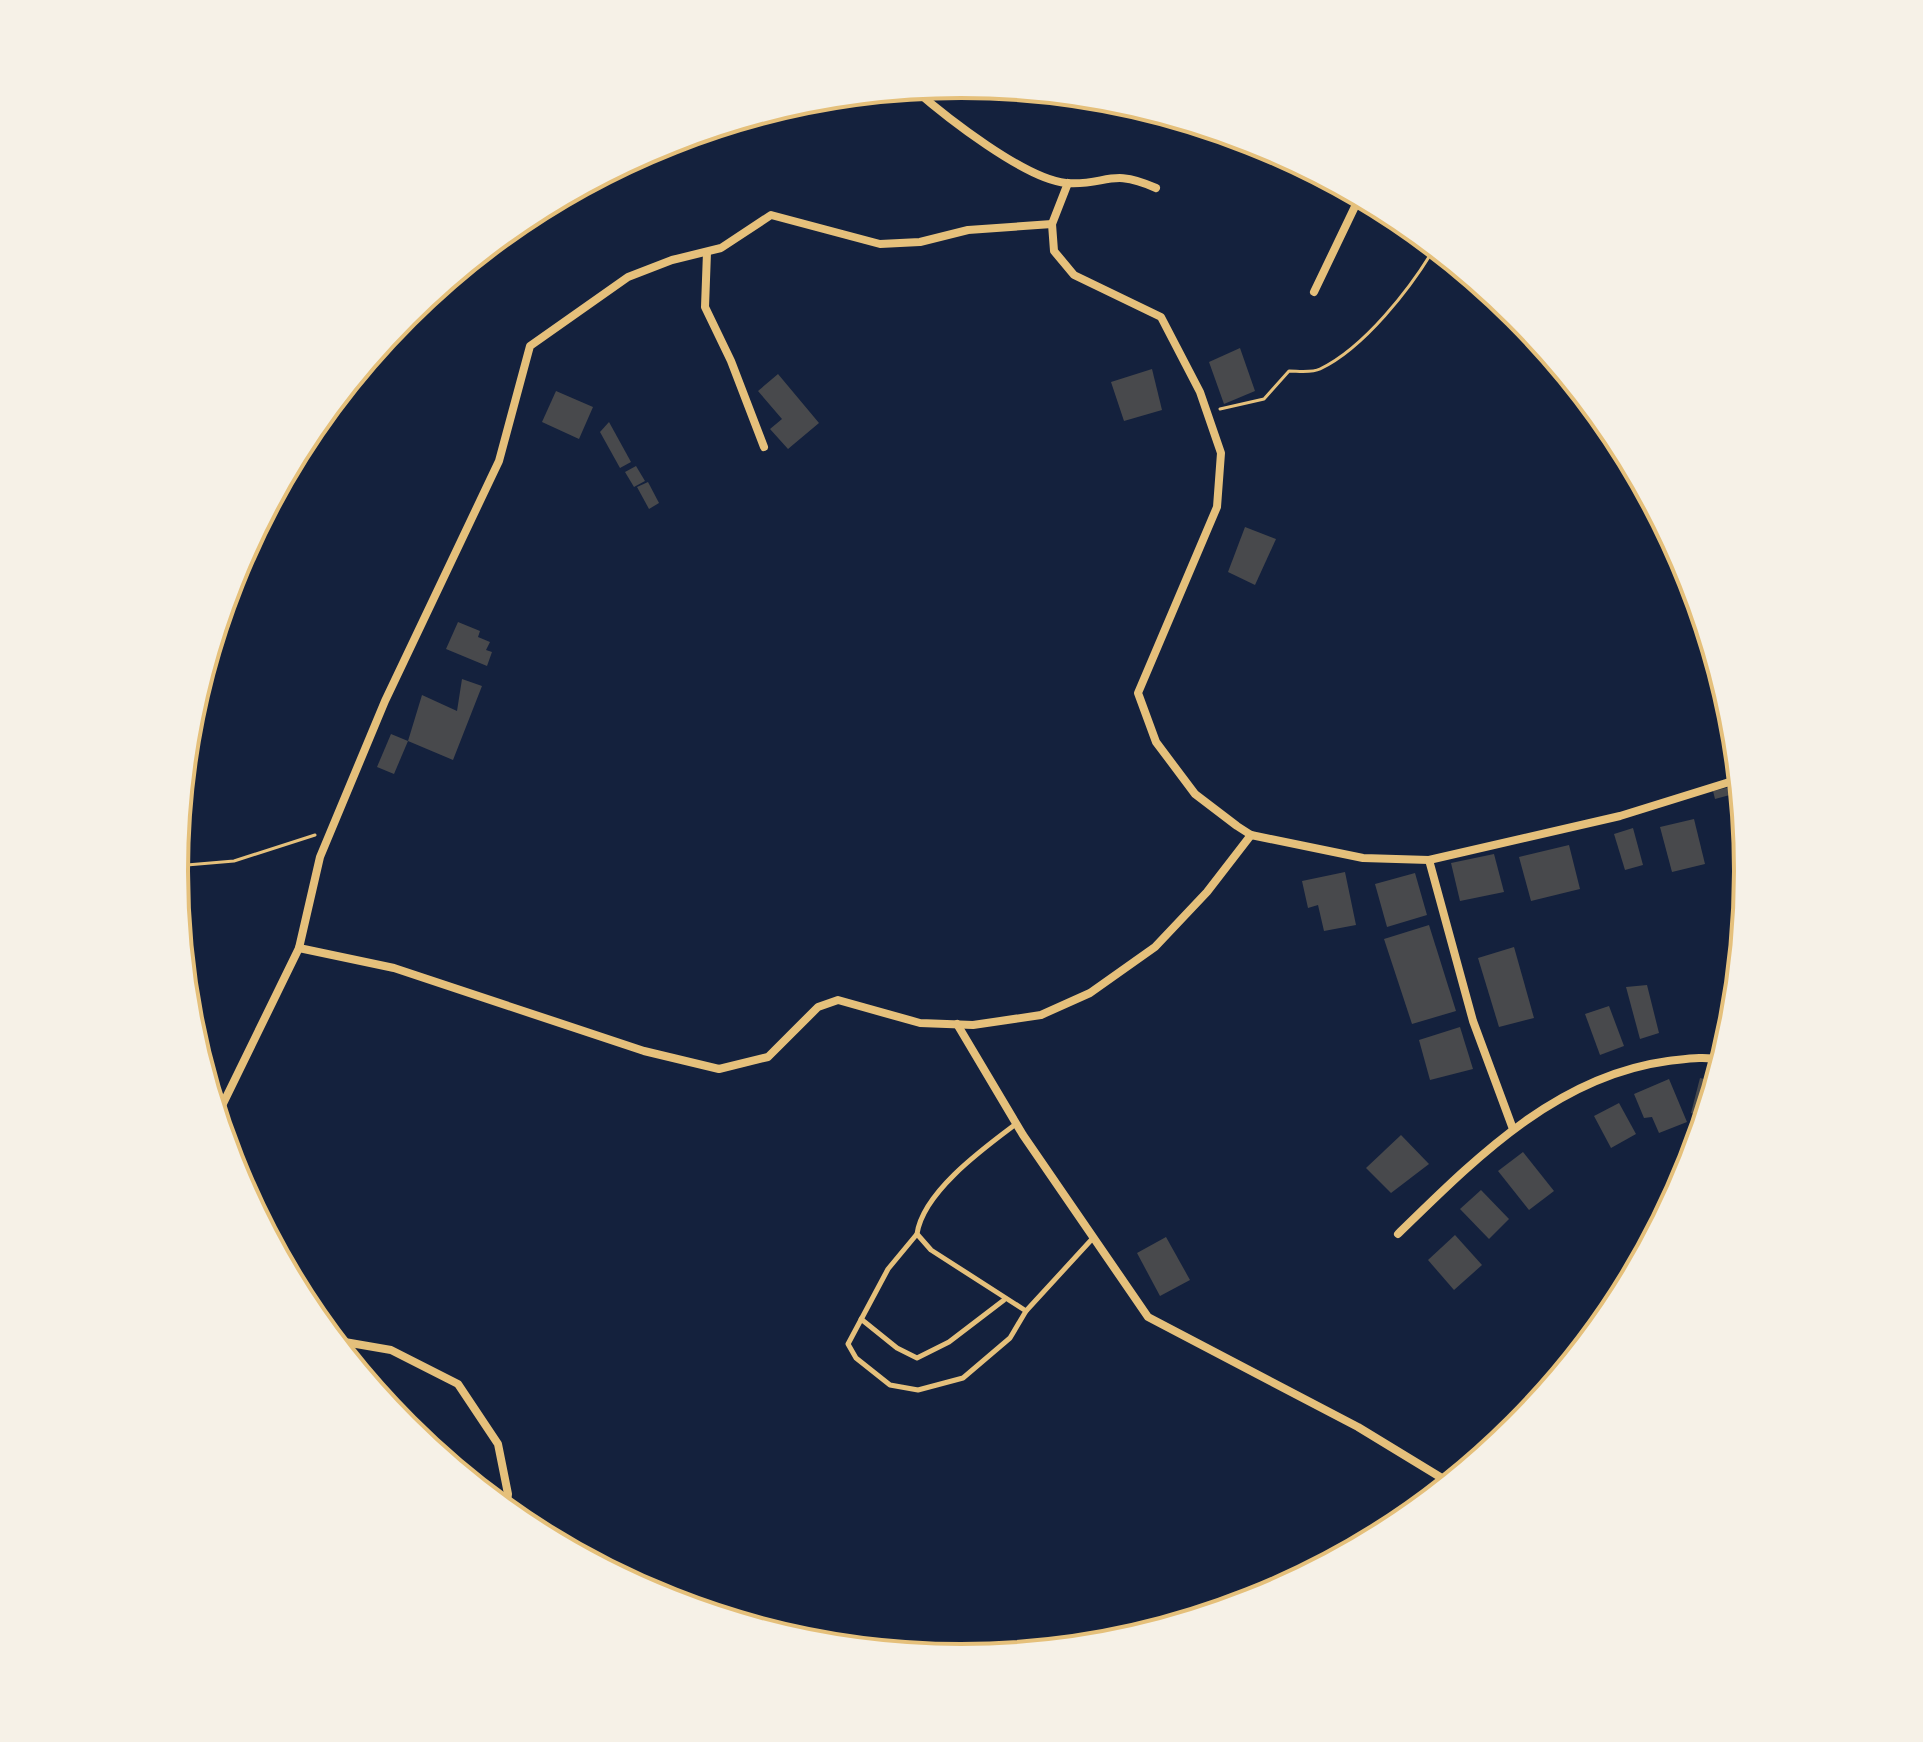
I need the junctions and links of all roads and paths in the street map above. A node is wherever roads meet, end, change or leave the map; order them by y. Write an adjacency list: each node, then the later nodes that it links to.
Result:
1 (928, 99): 2 (street)
2 (1068, 183): 3 (street); 5 (street)
3 (1156, 188)
4 (1355, 206): 8 (street)
5 (1052, 224): 6 (street); 9 (street)
6 (707, 252): 10 (street); 12 (street)
7 (1429, 256): 9 (path)
8 (1314, 292)
9 (1207, 412): 13 (street)
10 (764, 447)
11 (1729, 782): 14 (street)
12 (332, 829): 15 (path); 16 (street)
13 (1251, 835): 14 (street); 17 (street)
14 (1429, 860): 21 (street)
15 (188, 865)
16 (299, 948): 17 (street); 19 (street)
17 (957, 1024): 20 (street)
18 (1711, 1058): 21 (street)
19 (224, 1101)
20 (1016, 1124): 22 (lane); 24 (street)
21 (1513, 1129): 23 (street)
22 (917, 1234): 25 (lane); 27 (lane)
23 (1398, 1234)
24 (1093, 1238): 26 (lane); 29 (street)
25 (1004, 1300): 26 (lane); 27 (lane)
26 (1026, 1311): 27 (lane)
27 (861, 1319)
28 (349, 1343): 30 (street)
29 (1440, 1477)
30 (508, 1496)

